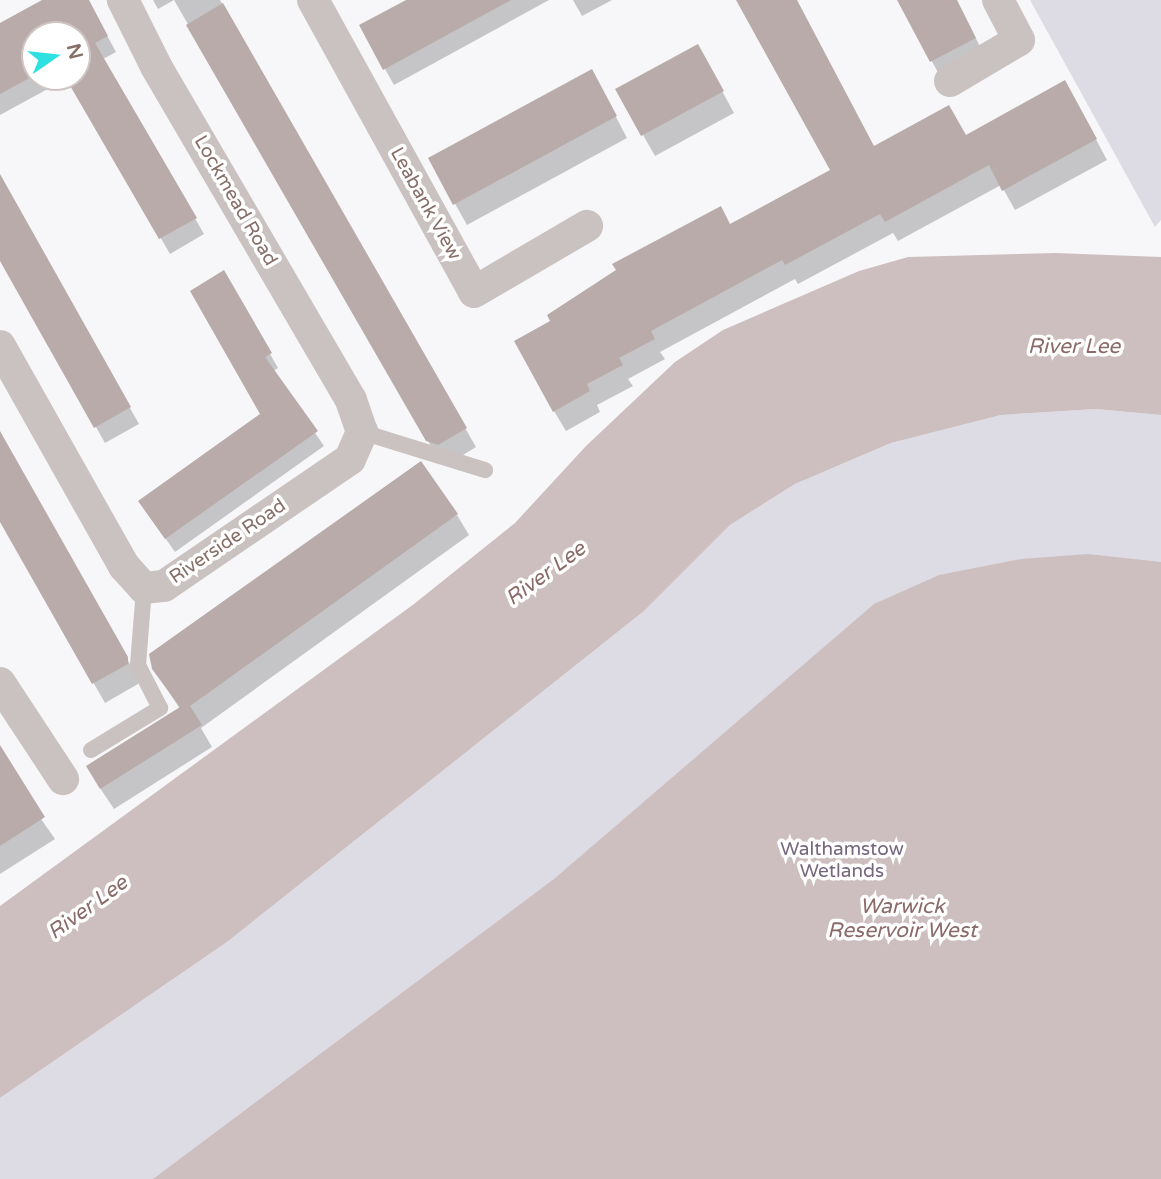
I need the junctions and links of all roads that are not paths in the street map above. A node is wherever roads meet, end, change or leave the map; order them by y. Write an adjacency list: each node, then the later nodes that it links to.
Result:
1 (123, 0): 7 (street, Lockmead Road)
2 (313, 0): 5 (street, Leabank View)
3 (998, 0): 4 (street)
4 (950, 81)
5 (587, 226)
6 (0, 346): 9 (street, Riverside Road)
7 (362, 432): 8 (lane); 9 (street, Riverside Road)
8 (485, 470)
9 (144, 587): 11 (lane)
10 (1, 685): 12 (street)
11 (91, 750)
12 (63, 779)

